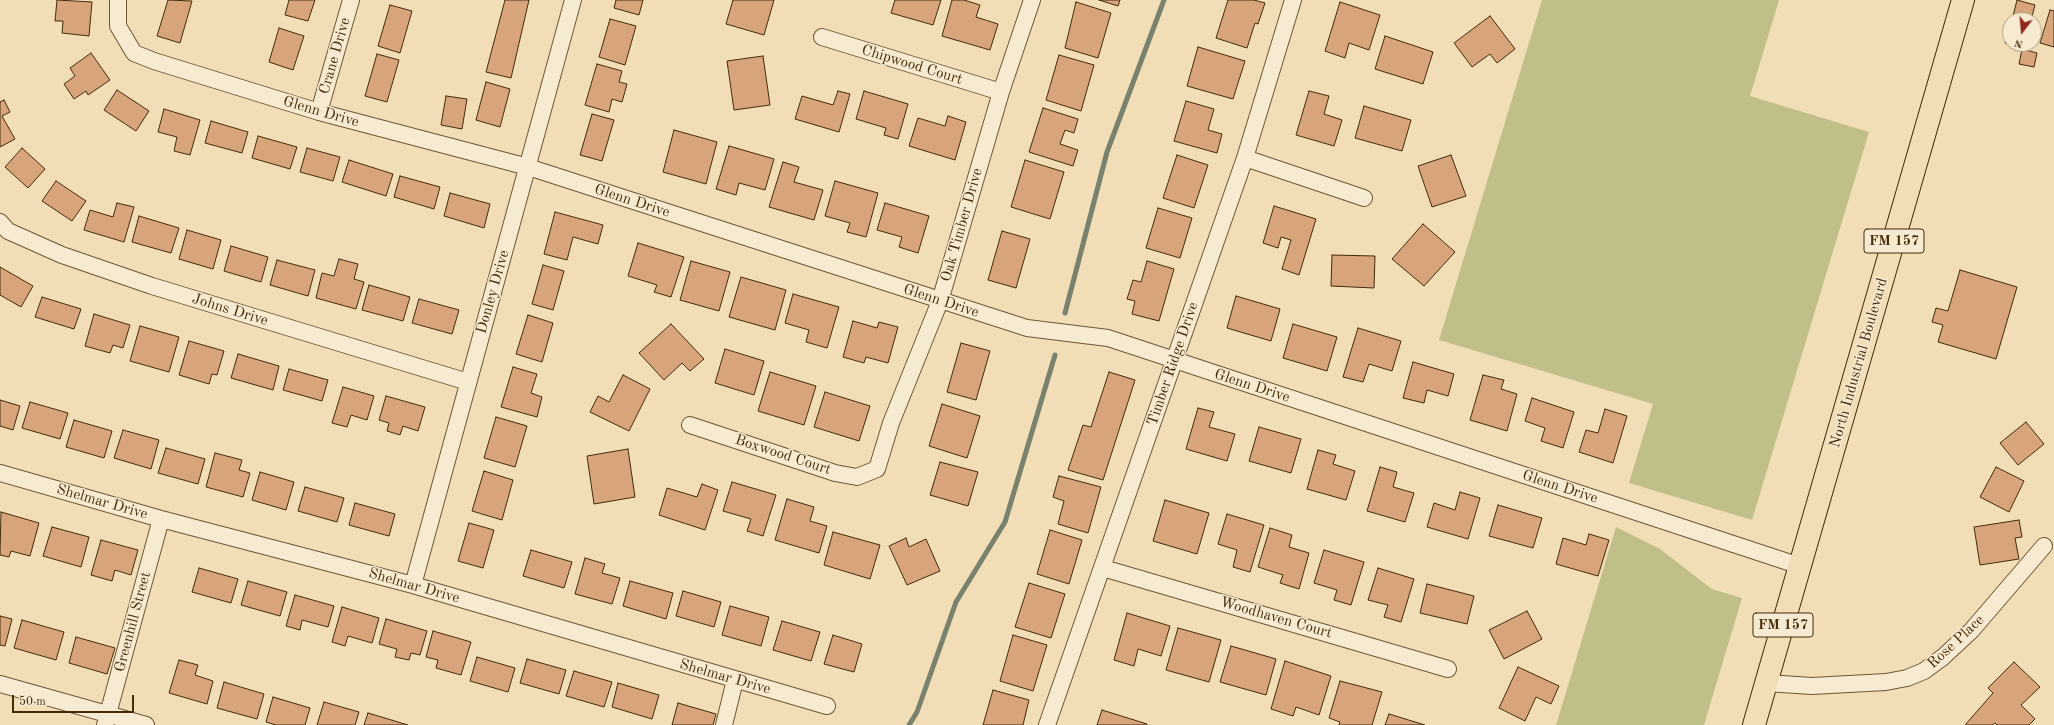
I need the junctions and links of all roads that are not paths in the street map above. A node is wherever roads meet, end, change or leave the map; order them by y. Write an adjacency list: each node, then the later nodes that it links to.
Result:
1 (118, 0): 9 (street, Glenn Drive)
2 (351, 0): 9 (street, Crane Drive)
3 (573, 0): 11 (street, Donley Drive)
4 (1032, 0): 8 (street, Oak Timber Drive)
5 (1293, 0): 10 (street, Timber Ridge Drive)
6 (1963, 0): 22 (main road, North Industrial Boulevard / FM 157)
7 (822, 37): 8 (street, Chipwood Court)
8 (1002, 92): 14 (street, Oak Timber Drive)
9 (319, 112): 11 (street, Glenn Drive)
10 (1245, 158): 12 (street); 15 (street, Timber Ridge Drive)
11 (528, 167): 14 (street, Glenn Drive); 16 (street, Donley Drive)
12 (1364, 198)
13 (0, 222): 16 (street, Johns Drive)
14 (940, 301): 15 (street, Glenn Drive); 18 (street, Oak Timber Drive)
15 (1174, 361): 22 (street, Glenn Drive); 23 (street, Timber Ridge Drive)
16 (468, 382): 24 (street, Donley Drive)
17 (690, 425): 18 (street, Boxwood Court)
18 (877, 469)
19 (0, 474): 20 (street, Shelmar Drive)
20 (161, 519): 24 (street, Shelmar Drive); 30 (street, Greenhill Street)
21 (2044, 546): 27 (street, Rose Place)
22 (1800, 566): 27 (main road, North Industrial Boulevard / FM 157)
23 (1103, 568): 25 (street, Woodhaven Court); 33 (street, Timber Ridge Drive)
24 (413, 585): 26 (street, Shelmar Drive)
25 (1448, 669)
26 (735, 680): 29 (street, Shelmar Drive); 32 (street)
27 (1766, 683): 34 (main road, North Industrial Boulevard / FM 157)
28 (0, 684): 30 (street)
29 (827, 706)
30 (106, 720): 31 (street)
31 (146, 725)
32 (724, 725)
33 (1047, 725)
34 (1754, 725)

